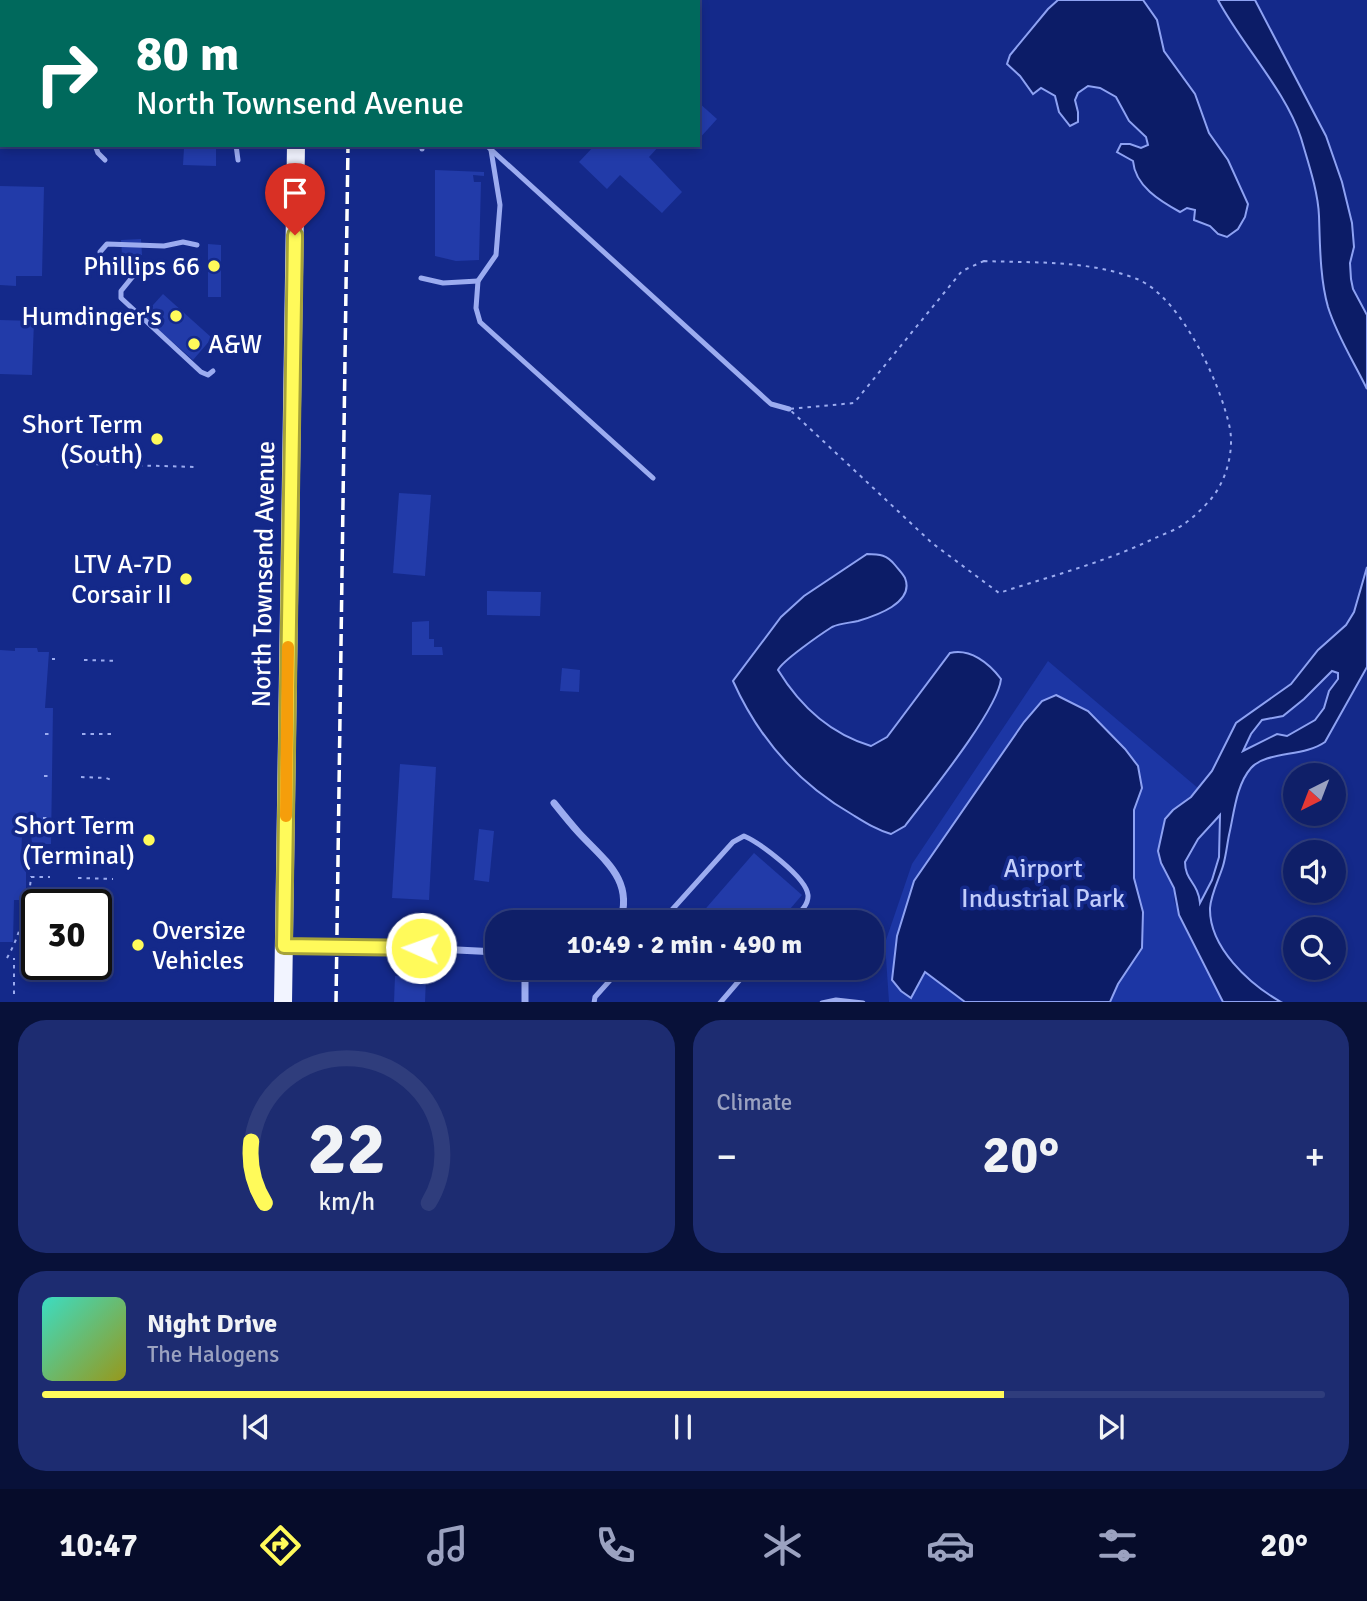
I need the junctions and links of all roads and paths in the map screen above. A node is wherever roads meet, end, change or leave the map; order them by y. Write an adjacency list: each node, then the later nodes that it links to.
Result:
1 (96, 147): 5 (lane)
2 (236, 147): 6 (lane)
3 (296, 147): 38 (highway, North Townsend Avenue)
4 (489, 148): 11 (lane); 13 (lane)
5 (105, 160)
6 (238, 160)
7 (197, 245): 8 (lane)
8 (111, 272)
9 (134, 275): 12 (lane)
10 (421, 278): 11 (lane)
11 (478, 281): 16 (lane)
12 (213, 371)
13 (789, 409): 13 (path)
14 (88, 464): 15 (path)
15 (197, 467)
16 (653, 478)
17 (84, 660): 18 (path)
18 (118, 661)
19 (45, 734): 20 (path)
20 (53, 734)
21 (82, 734): 22 (path)
22 (116, 734)
23 (44, 776): 24 (path)
24 (52, 776)
25 (80, 776): 26 (path)
26 (114, 781)
27 (554, 803): 35 (street)
28 (43, 818): 29 (path)
29 (51, 818)
30 (79, 819): 31 (path)
31 (113, 820)
32 (50, 877): 40 (path)
33 (78, 878): 34 (path)
34 (113, 879)
35 (622, 910)
36 (672, 910): 37 (lane)
37 (801, 910)
38 (284, 946): 39 (street); 46 (highway, North Townsend Avenue)
39 (485, 951)
40 (7, 958)
41 (14, 958): 45 (path)
42 (525, 980): 47 (street)
43 (611, 980): 48 (lane)
44 (740, 980): 49 (lane)
45 (14, 994)
46 (283, 1002)
47 (525, 1002)
48 (594, 1002)
49 (721, 1002)
50 (827, 1002): 51 (lane)
51 (854, 1002)

